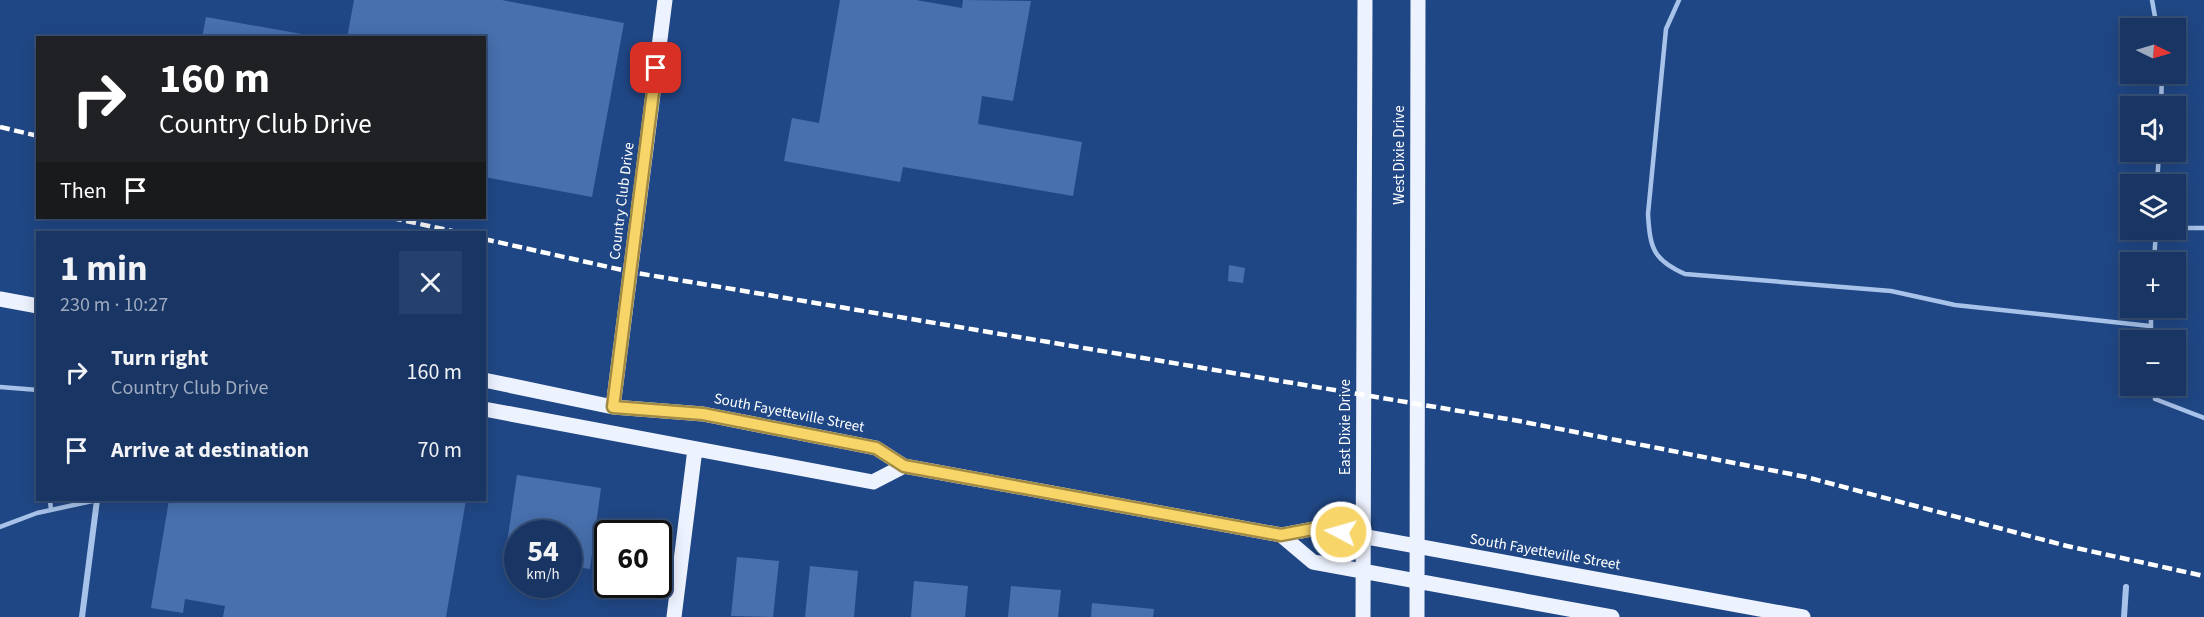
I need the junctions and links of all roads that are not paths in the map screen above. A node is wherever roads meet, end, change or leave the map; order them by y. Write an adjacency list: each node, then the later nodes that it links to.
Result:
1 (665, 0): 18 (main road, Country Club Drive)
2 (1365, 0): 32 (main road, East Dixie Drive)
3 (1418, 0): 33 (main road, West Dixie Drive)
4 (1679, 0): 12 (lane)
5 (2152, 0): 6 (lane)
6 (2155, 18)
7 (2186, 228): 8 (lane)
8 (2204, 228)
9 (0, 299): 10 (main road)
10 (36, 306)
11 (2150, 318): 12 (lane)
12 (2150, 326): 13 (lane)
13 (2150, 330)
14 (486, 380): 18 (main road, South Fayetteville Street)
15 (0, 387): 16 (lane)
16 (36, 390)
17 (2155, 396): 20 (lane)
18 (613, 407): 22 (main road, South Fayetteville Street)
19 (486, 409): 21 (main road)
20 (2204, 418)
21 (695, 449): 22 (main road); 31 (main road)
22 (904, 466): 28 (main road, South Fayetteville Street)
23 (50, 501): 26 (lane)
24 (92, 501): 26 (lane)
25 (97, 501): 30 (street)
26 (51, 510): 27 (lane)
27 (0, 527)
28 (1281, 535): 34 (main road, South Fayetteville Street); 35 (main road, South Fayetteville Street)
29 (2126, 587): 36 (street)
30 (82, 617)
31 (674, 617)
32 (1363, 617)
33 (1417, 617)
34 (1612, 617)
35 (1803, 617)
36 (2124, 617)

